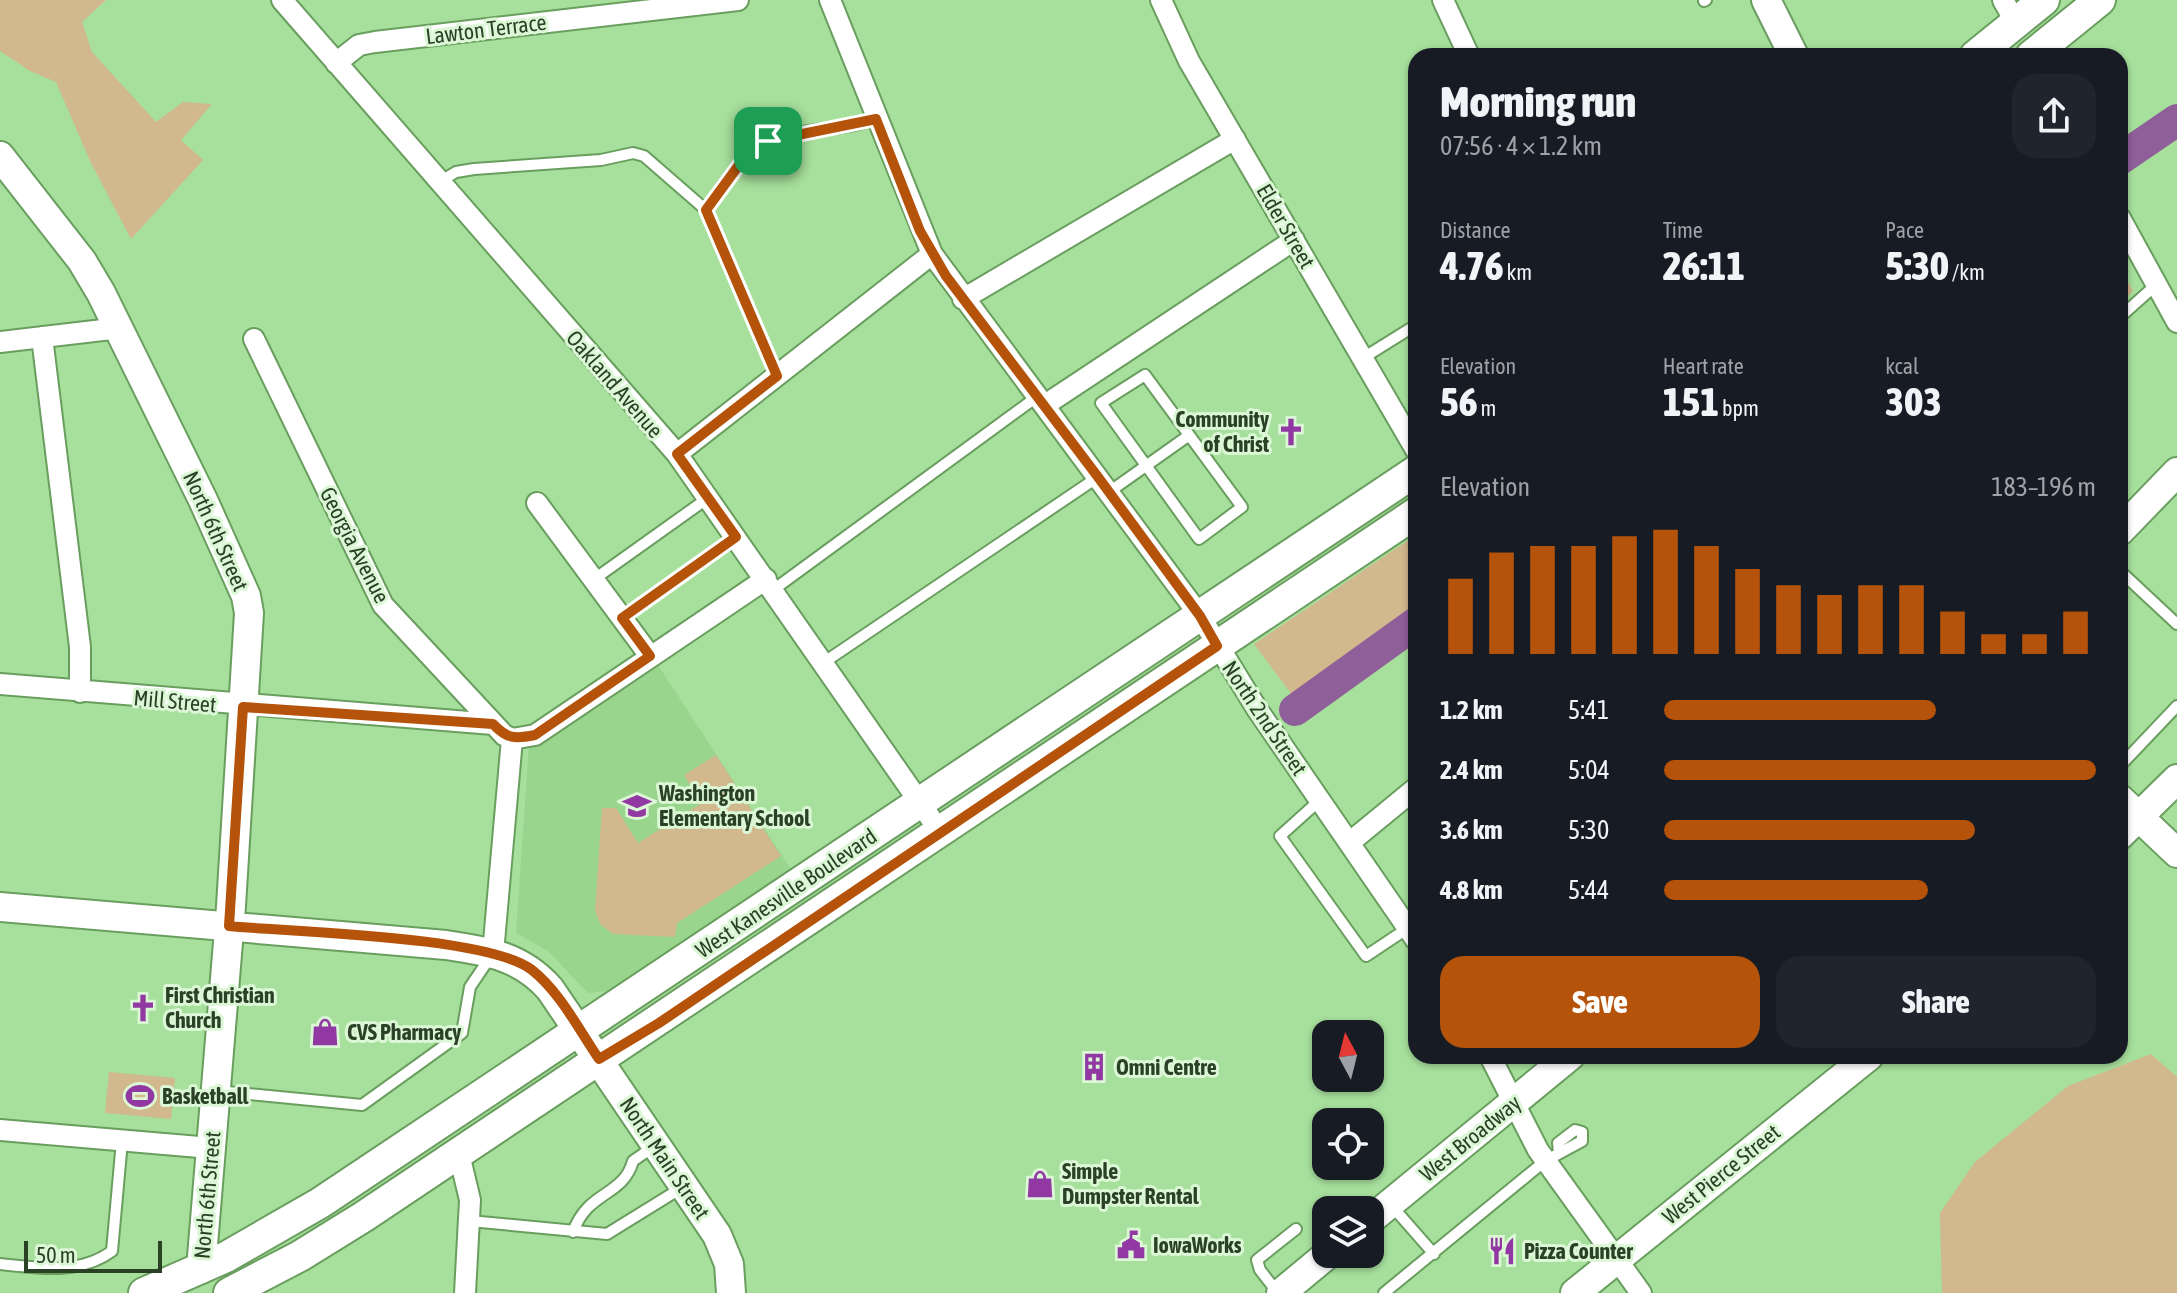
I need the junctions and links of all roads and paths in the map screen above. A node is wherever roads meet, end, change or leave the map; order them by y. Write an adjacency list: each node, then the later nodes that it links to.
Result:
1 (282, 0): 14 (street, Oakland Avenue)
2 (738, 0): 14 (street, Lawton Terrace)
3 (830, 0): 15 (street, North 2nd Street)
4 (1161, 0): 16 (street, Elder Street)
5 (1443, 0): 10 (street)
6 (1766, 0): 11 (street)
7 (2044, 0): 9 (main road)
8 (2100, 0): 13 (main road)
9 (2010, 12): 12 (main road)
10 (1465, 48)
11 (1790, 48)
12 (1981, 48)
13 (2042, 48)
14 (336, 63): 18 (street, Oakland Avenue)
15 (876, 119): 19 (lane); 22 (street, North 2nd Street)
16 (1235, 139): 21 (street, Elder Street); 24 (street)
17 (0, 156): 27 (street, North 6th Street)
18 (439, 182): 19 (lane); 37 (street, Oakland Avenue)
19 (706, 210): 33 (lane)
20 (2128, 232): 23 (street)
21 (1294, 240): 32 (street, Elder Street); 34 (street)
22 (932, 254): 24 (street, North 2nd Street); 33 (street)
23 (2157, 284): 25 (lane); 26 (street)
24 (963, 299): 34 (street, North 2nd Street)
25 (2128, 310)
26 (2177, 322)
27 (120, 328): 29 (street); 59 (street, North 6th Street)
28 (1408, 330): 32 (lane)
29 (42, 337): 31 (street); 57 (street)
30 (254, 339): 60 (street, Georgia Avenue)
31 (0, 342)
32 (1363, 358): 36 (street, Elder Street)
33 (777, 376): 37 (street)
34 (1042, 401): 41 (street, North 2nd Street); 49 (lane)
35 (1188, 436): 38 (lane); 38 (lane); 38 (lane)
36 (1408, 436)
37 (677, 454): 42 (street, Oakland Avenue)
38 (1145, 466): 41 (lane)
39 (2177, 472): 45 (street)
40 (1408, 476): 50 (main road, West Kanesville Boulevard)
41 (1104, 484): 50 (street, North 2nd Street); 55 (lane)
42 (708, 498): 46 (street, Oakland Avenue); 48 (lane)
43 (537, 503): 48 (street)
44 (1408, 518): 53 (main road, West Kanesville Boulevard)
45 (2128, 523)
46 (736, 537): 49 (street, Oakland Avenue); 51 (lane)
47 (2128, 578): 52 (lane)
48 (593, 580): 51 (street)
49 (770, 585): 54 (street); 55 (street, Oakland Avenue)
50 (1200, 616): 53 (street, North 2nd Street); 66 (main road, West Kanesville Boulevard)
51 (622, 618): 54 (street)
52 (2177, 624)
53 (1217, 646): 65 (street, North 2nd Street); 69 (main road, West Kanesville Boulevard)
54 (650, 656): 61 (street)
55 (823, 663): 66 (street, Oakland Avenue)
56 (0, 684): 57 (street, Mill Street)
57 (80, 692): 59 (street, Mill Street)
58 (2177, 706): 62 (lane)
59 (243, 707): 60 (street, Mill Street); 73 (street, North 6th Street)
60 (493, 724): 61 (street, Georgia Avenue)
61 (512, 739): 76 (street)
62 (2128, 758)
63 (2177, 779): 67 (street)
64 (1408, 795): 70 (street)
65 (1320, 800): 70 (street, North 2nd Street); 75 (lane)
66 (920, 803): 69 (street, Oakland Avenue); 77 (main road, West Kanesville Boulevard)
67 (2128, 816)
68 (2128, 818): 71 (street)
69 (941, 833): 78 (main road, West Kanesville Boulevard)
70 (1349, 843): 74 (street, North 2nd Street)
71 (2177, 853)
72 (0, 907): 73 (street, North Main Street)
73 (229, 926): 76 (street, North Main Street); 82 (street, North 6th Street)
74 (1408, 928)
75 (1408, 936)
76 (493, 953): 77 (street, North Main Street); 82 (lane)
77 (579, 1031): 78 (street, North Main Street); 100 (main road, West Kanesville Boulevard)
78 (599, 1059): 86 (street, North Main Street); 88 (main road, West Kanesville Boulevard)
79 (1494, 1064): 83 (street)
80 (1560, 1064): 83 (street, West Broadway)
81 (1859, 1064): 97 (street, West Pierce Street)
82 (215, 1090): 87 (street, North 6th Street)
83 (1515, 1101): 89 (street); 91 (street, West Broadway)
84 (0, 1130): 85 (street)
85 (122, 1141): 87 (street); 98 (lane)
86 (657, 1144): 90 (street, North Main Street); 95 (lane)
87 (211, 1148): 100 (street, North 6th Street)
88 (459, 1154): 93 (street); 102 (main road, West Kanesville Boulevard)
89 (1552, 1156): 96 (lane); 97 (street)
90 (685, 1186): 95 (lane); 104 (street, North Main Street)
91 (1384, 1209)
92 (1384, 1215): 96 (lane)
93 (470, 1221): 95 (lane); 103 (street)
94 (1296, 1229): 105 (lane)
95 (573, 1232)
96 (1434, 1254): 106 (lane)
97 (1614, 1259): 107 (street, West Pierce Street); 108 (street)
98 (0, 1264)
99 (1312, 1267): 105 (street)
100 (200, 1281): 101 (main road, West Kanesville Boulevard)
101 (144, 1293)
102 (229, 1293)
103 (465, 1293)
104 (731, 1293)
105 (1281, 1293)
106 (1384, 1293)
107 (1575, 1293)
108 (1641, 1293)

